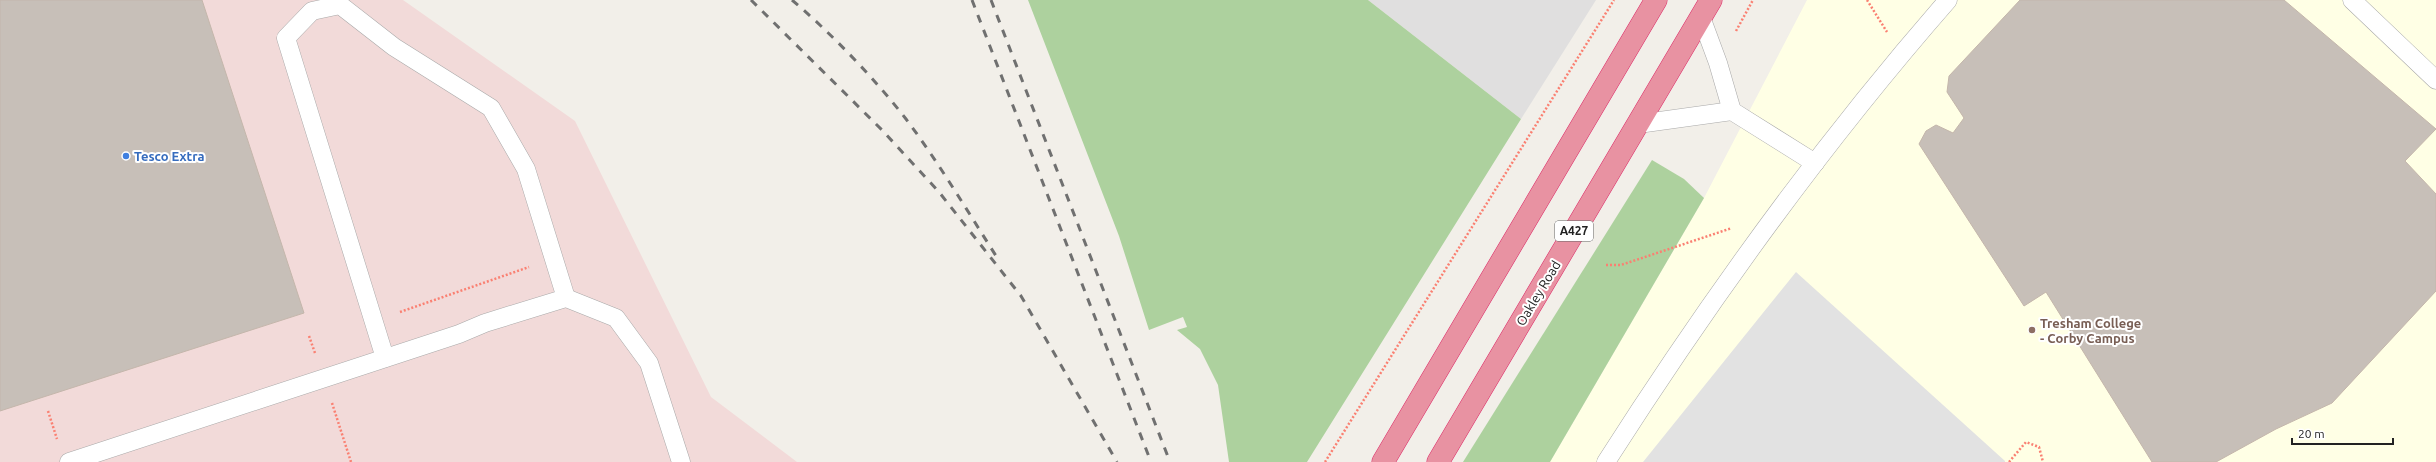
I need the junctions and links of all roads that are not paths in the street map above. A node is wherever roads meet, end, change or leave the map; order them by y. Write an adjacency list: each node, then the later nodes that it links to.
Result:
1 (1656, 0): 13 (highway)
2 (1948, 0): 8 (lane)
3 (2352, 0): 5 (lane)
4 (1706, 9): 6 (lane); 7 (highway, Oakley Road / A427)
5 (2436, 80)
6 (1732, 111): 7 (lane); 8 (lane)
7 (1638, 124): 14 (highway, Oakley Road / A427)
8 (1815, 163): 15 (lane)
9 (566, 298): 10 (lane); 10 (lane); 12 (lane)
10 (385, 358): 11 (lane)
11 (69, 462)
12 (681, 462)
13 (1383, 462)
14 (1438, 462)
15 (1606, 462)

